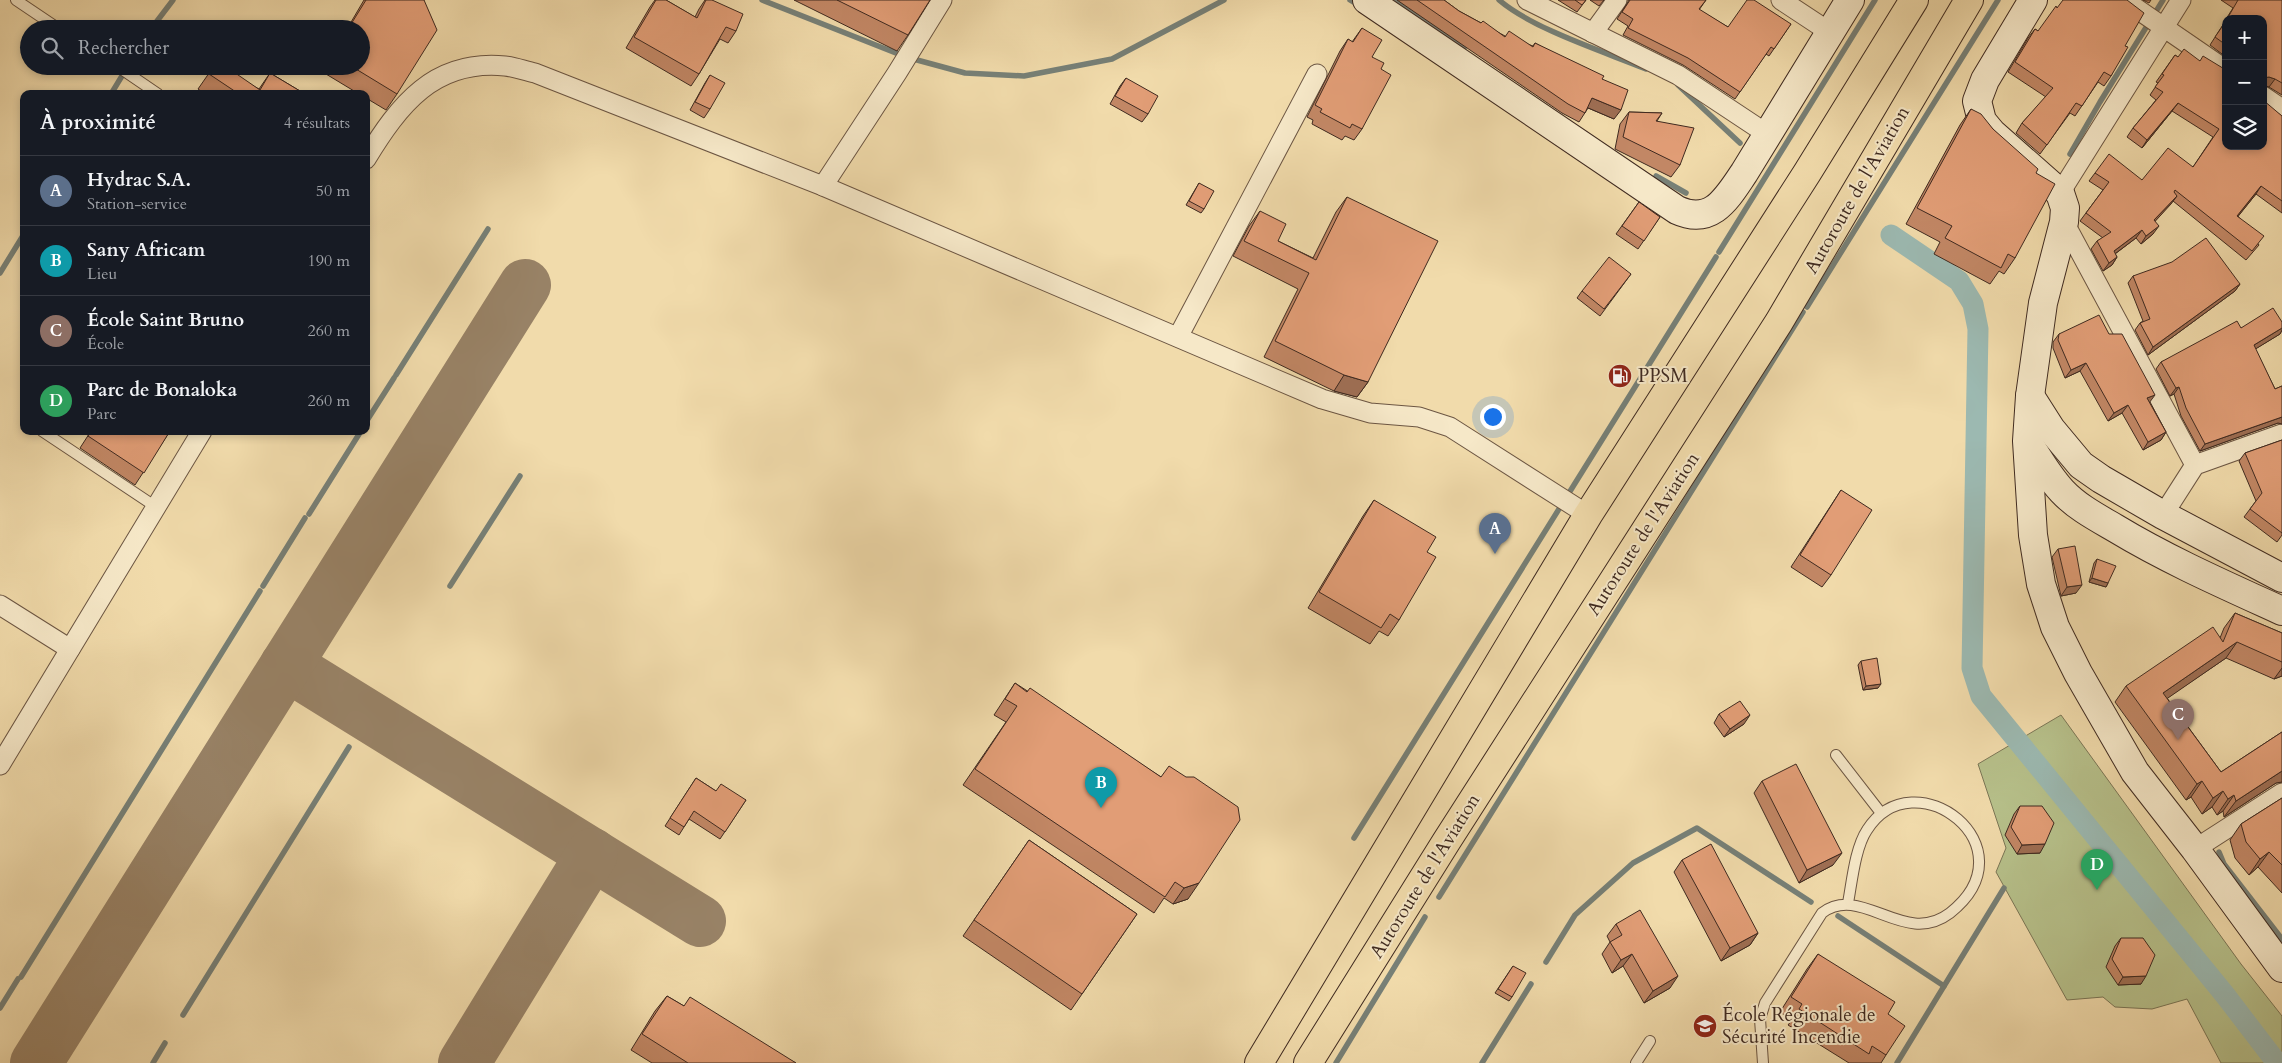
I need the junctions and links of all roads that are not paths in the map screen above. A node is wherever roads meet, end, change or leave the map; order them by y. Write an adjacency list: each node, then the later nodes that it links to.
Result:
1 (16, 0): 13 (lane)
2 (942, 0): 25 (street)
3 (1367, 0): 23 (main road)
4 (1527, 0): 15 (street)
5 (1617, 0): 15 (street)
6 (1780, 0): 16 (street)
7 (1850, 0): 16 (main road)
8 (1914, 0): 36 (highway)
9 (1969, 0): 51 (highway, Autoroute de l'Aviation)
10 (2033, 0): 26 (main road)
11 (2124, 0): 14 (street)
12 (2181, 0): 14 (street)
13 (46, 20)
14 (2164, 27): 17 (street); 26 (street)
15 (1593, 33): 23 (street)
16 (1831, 33): 23 (main road)
17 (2222, 67)
18 (1317, 74): 28 (street)
19 (130, 75): 20 (lane)
20 (152, 90)
21 (2267, 99): 22 (street)
22 (2282, 109)
23 (1767, 134)
24 (370, 153): 25 (street)
25 (823, 186): 28 (street)
26 (2060, 193): 27 (main road)
27 (2064, 222): 29 (main road); 34 (street)
28 (1178, 337): 36 (street)
29 (2030, 396): 33 (main road); 37 (main road)
30 (2282, 434): 34 (street)
31 (48, 435): 35 (lane)
32 (200, 435): 35 (street)
33 (2027, 441): 40 (main road); 46 (main road)
34 (2195, 465): 37 (street)
35 (156, 507): 41 (street)
36 (1588, 515): 50 (highway)
37 (2162, 515): 38 (main road)
38 (2282, 578)
39 (0, 605): 41 (street)
40 (2282, 611)
41 (70, 649): 43 (street)
42 (1836, 755): 45 (lane)
43 (0, 765)
44 (2282, 793): 46 (street)
45 (1881, 813): 47 (lane); 47 (lane)
46 (2195, 849): 48 (main road)
47 (1848, 903): 53 (lane)
48 (2282, 968)
49 (1650, 1041): 52 (lane)
50 (1259, 1063)
51 (1308, 1063)
52 (1636, 1063)
53 (1763, 1063)

